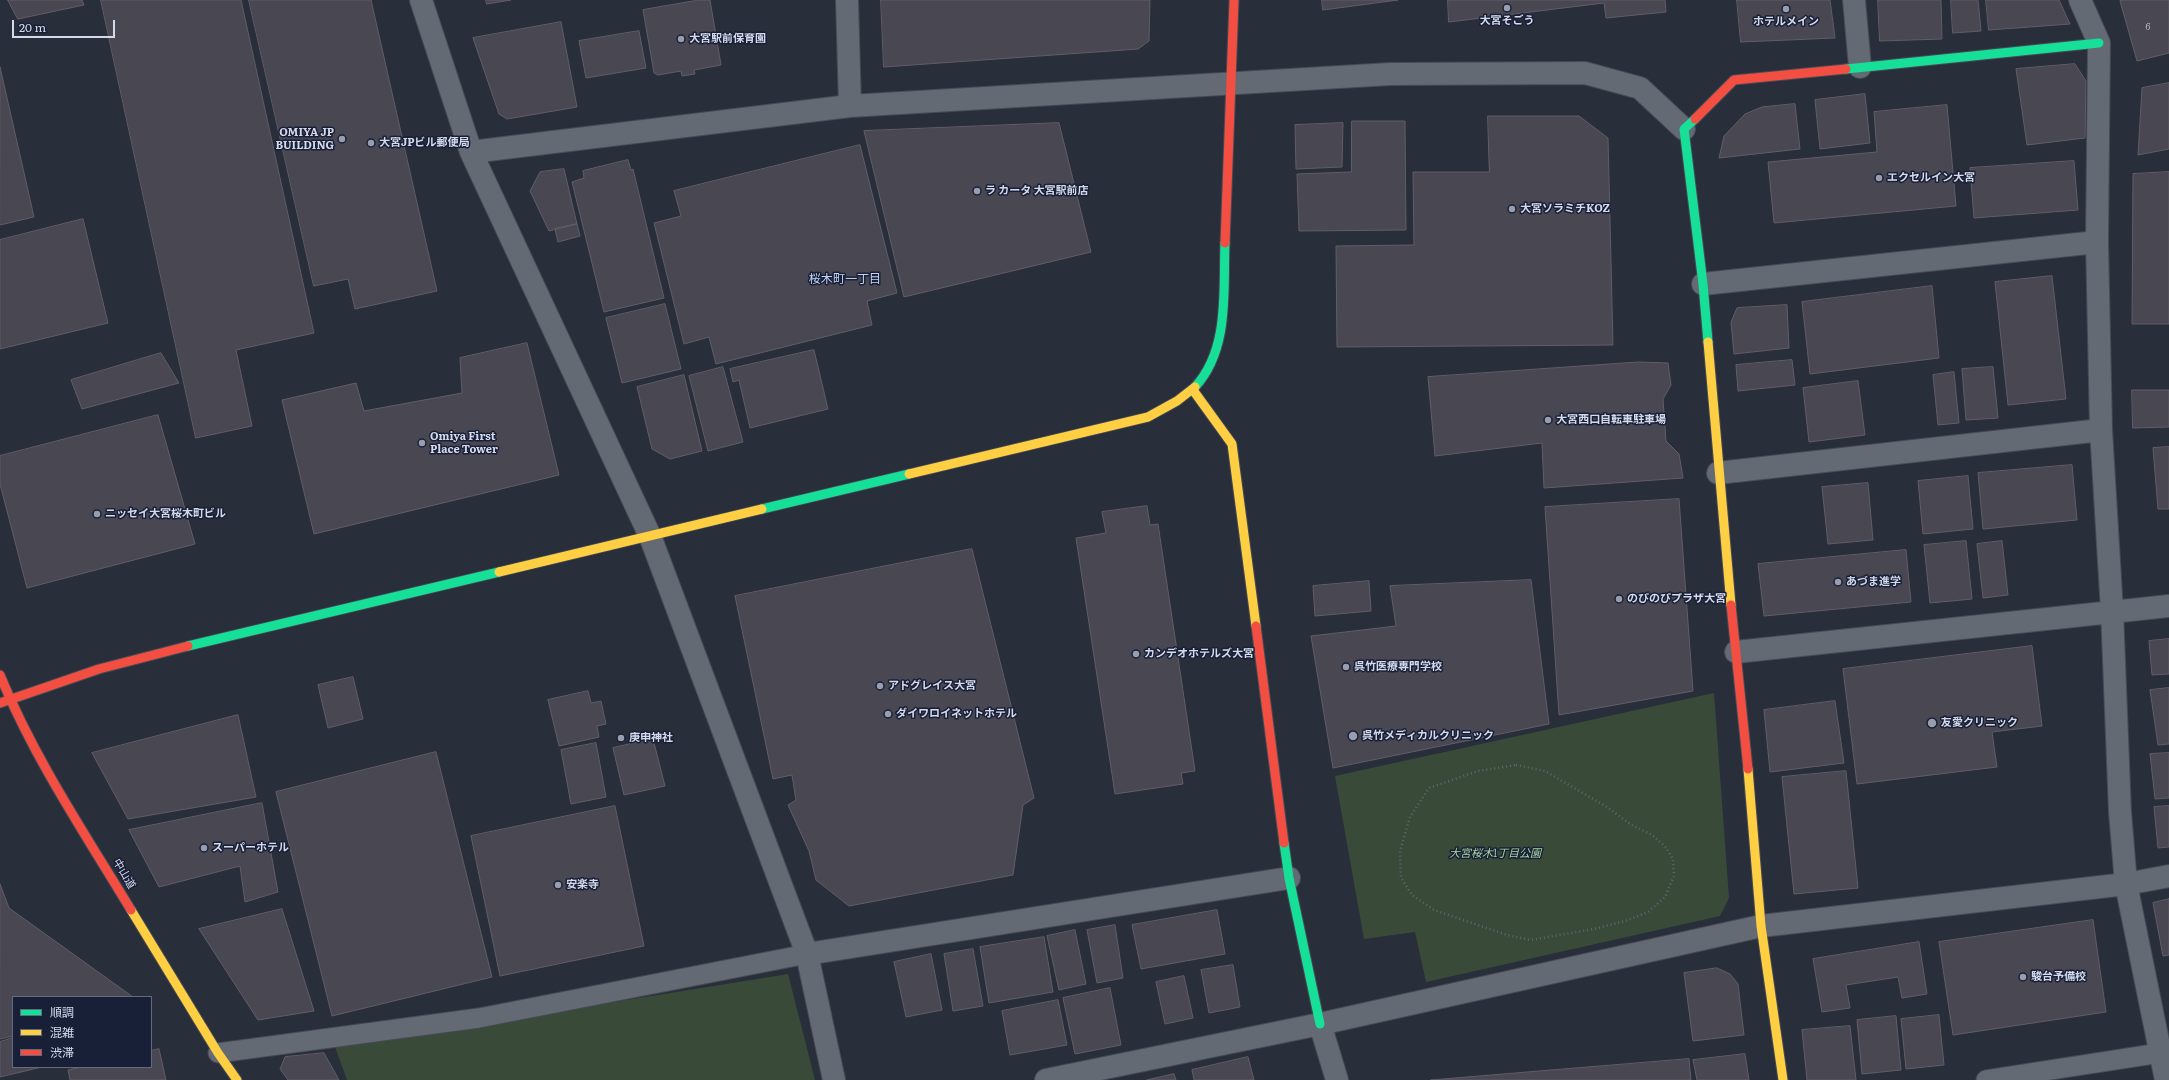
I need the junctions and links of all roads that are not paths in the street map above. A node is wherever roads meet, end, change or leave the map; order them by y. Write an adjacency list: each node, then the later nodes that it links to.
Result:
1 (421, 0): 11 (street)
2 (847, 0): 9 (street)
3 (1234, 0): 8 (main road)
4 (1854, 0): 7 (street)
5 (2080, 0): 6 (street)
6 (2099, 43): 7 (main road); 12 (street)
7 (1860, 67): 10 (main road)
8 (1232, 83): 9 (street); 10 (street); 14 (main road)
9 (850, 106): 11 (street)
10 (1684, 129): 13 (main road)
11 (471, 152): 17 (street)
12 (2097, 242): 13 (street); 15 (street)
13 (1703, 284): 16 (main road)
14 (1193, 390): 17 (main road); 26 (main road)
15 (2101, 430): 16 (street); 19 (street)
16 (1718, 473): 20 (main road)
17 (650, 536): 22 (main road); 29 (street)
18 (2169, 606): 19 (street)
19 (2112, 611): 20 (street); 27 (street)
20 (1736, 652): 28 (main road)
21 (0, 676): 22 (main road, 中山道)
22 (10, 699): 23 (main road); 24 (main road); 31 (main road, 中山道)
23 (0, 703)
24 (0, 709)
25 (2169, 876): 27 (street)
26 (1289, 878): 29 (street); 30 (main road)
27 (2126, 884): 28 (street); 32 (street)
28 (1761, 926): 30 (street); 37 (main road)
29 (807, 954): 31 (lane); 34 (street)
30 (1320, 1024): 35 (street); 36 (street)
31 (218, 1053): 33 (main road, 中山道)
32 (2160, 1053): 38 (lane); 39 (street)
33 (237, 1080)
34 (834, 1080)
35 (1046, 1080)
36 (1337, 1080)
37 (1783, 1080)
38 (1986, 1080)
39 (2166, 1080)

